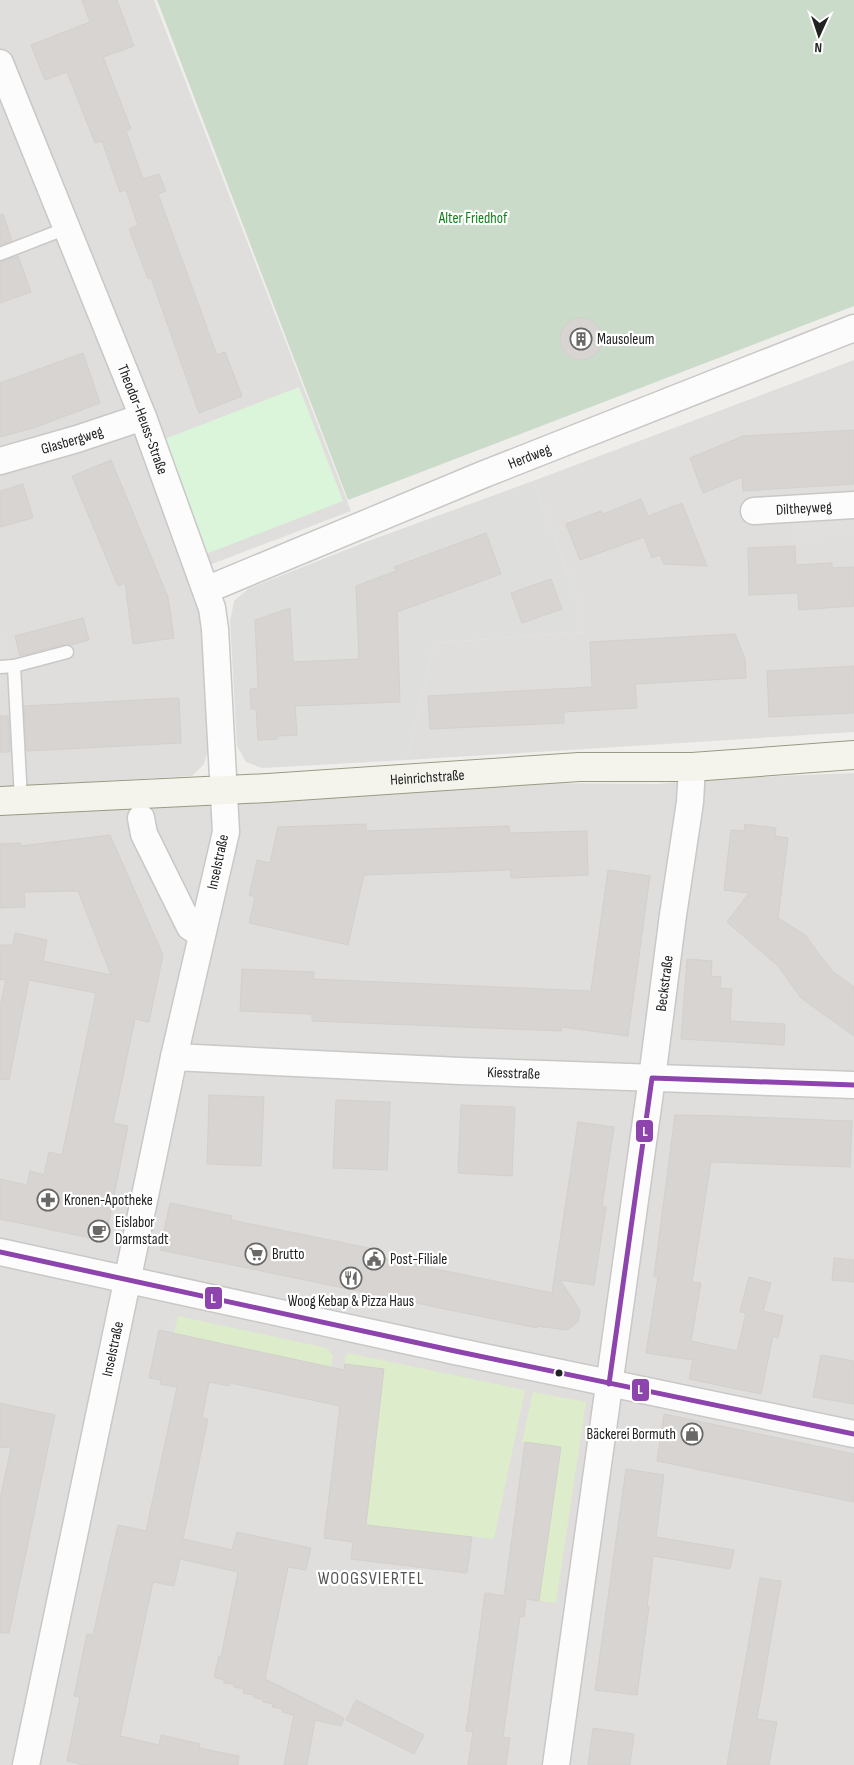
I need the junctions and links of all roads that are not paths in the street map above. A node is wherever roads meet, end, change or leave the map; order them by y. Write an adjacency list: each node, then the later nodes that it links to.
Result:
1 (0, 63): 2 (street, Theodor-Heuss-Straße)
2 (67, 228): 3 (lane); 5 (street, Theodor-Heuss-Straße)
3 (0, 254)
4 (854, 328): 9 (street, Herdweg)
5 (144, 417): 6 (street, Glasbergweg); 9 (street, Theodor-Heuss-Straße)
6 (0, 461)
7 (854, 506): 8 (street, Diltheyweg)
8 (754, 512)
9 (206, 590): 15 (street, Theodor-Heuss-Straße)
10 (67, 652): 11 (lane)
11 (14, 666): 12 (lane); 16 (lane)
12 (0, 667)
13 (854, 755): 14 (main road, Heinrichstraße)
14 (692, 767): 15 (main road, Heinrichstraße); 20 (street, Beckstraße)
15 (224, 790): 16 (main road, Heinrichstraße); 18 (street, Inselstraße)
16 (10, 800)
17 (141, 818): 18 (street)
18 (202, 934): 19 (street, Inselstraße)
19 (174, 1057): 20 (street, Kiesstraße); 23 (street, Inselstraße)
20 (652, 1078): 21 (street, Kiesstraße); 24 (street, Beckstraße)
21 (854, 1085)
22 (0, 1252): 23 (street)
23 (127, 1281): 24 (street); 26 (street, Inselstraße)
24 (609, 1384): 25 (street); 27 (street, Beckstraße)
25 (854, 1434)
26 (26, 1765)
27 (556, 1765)

